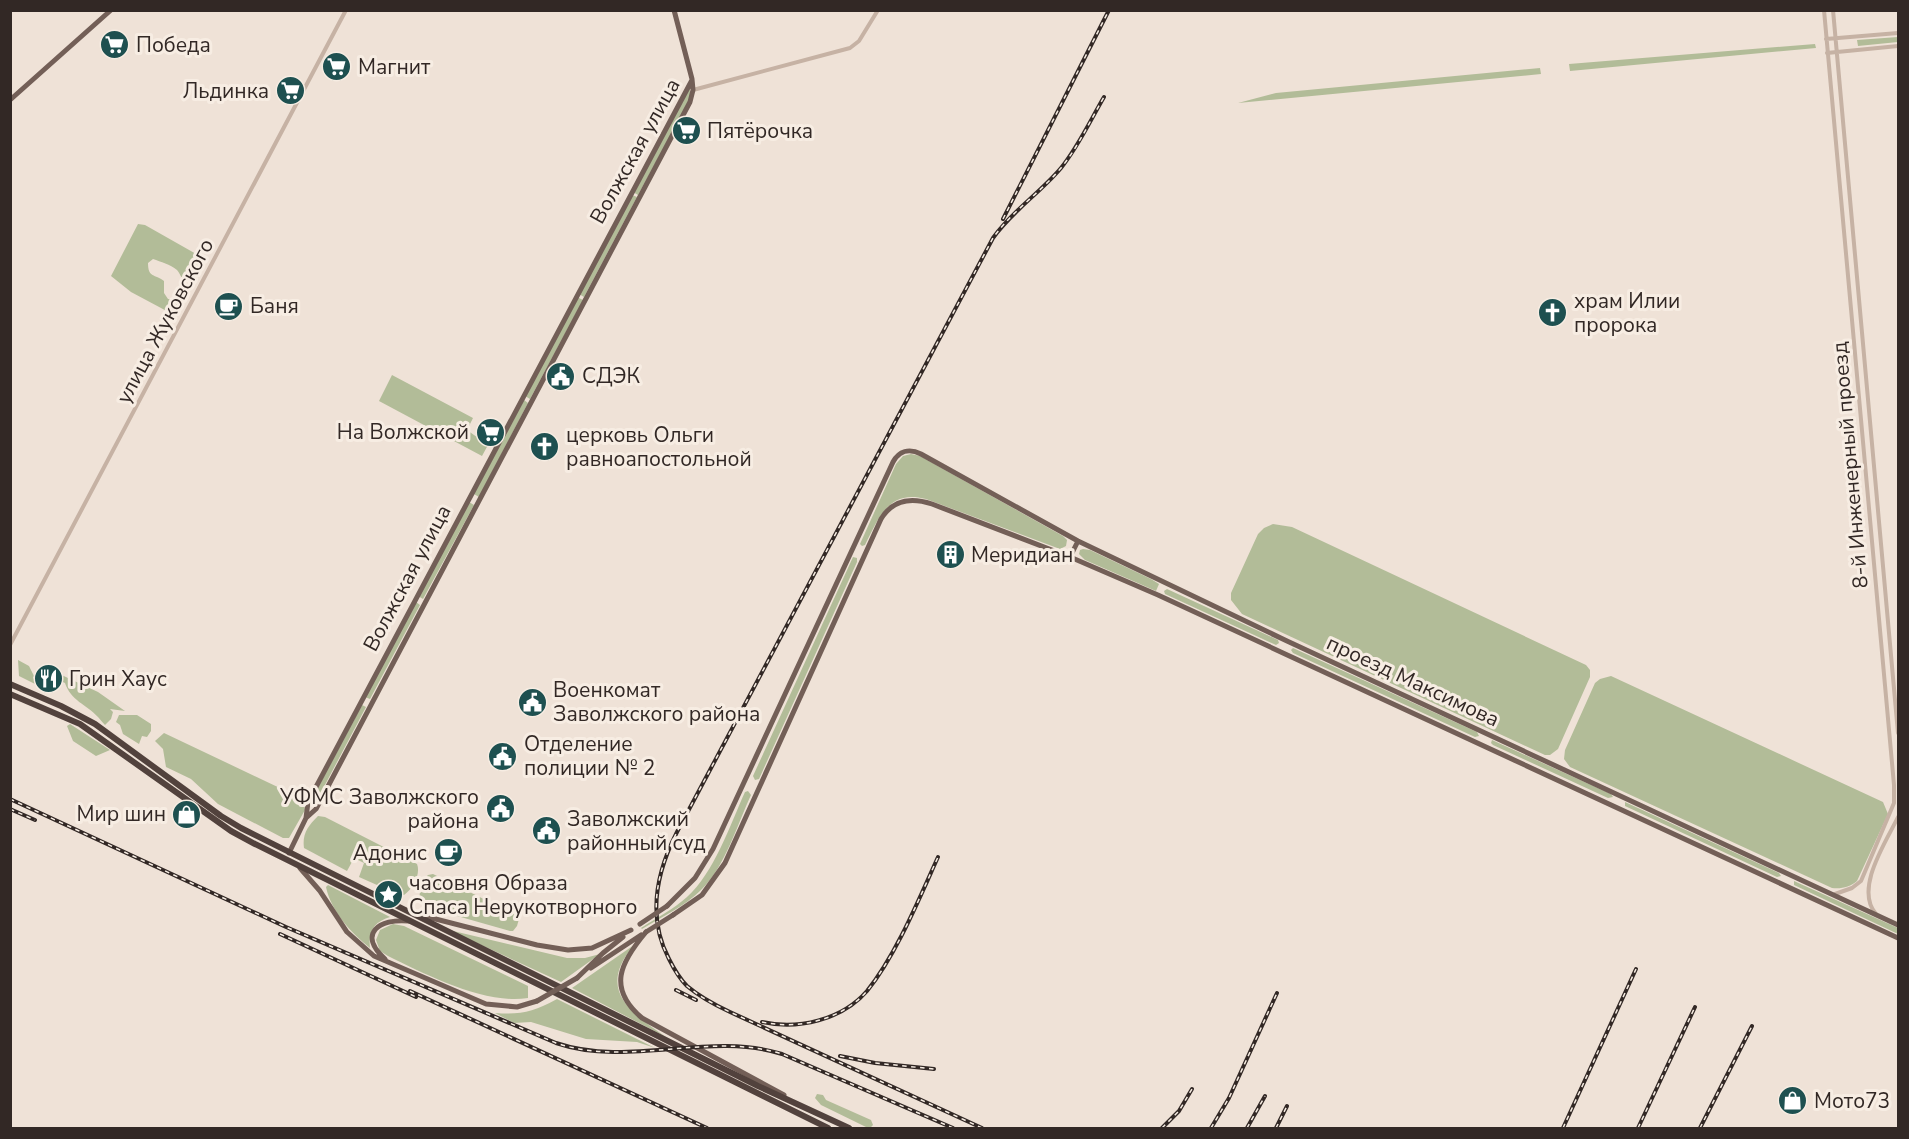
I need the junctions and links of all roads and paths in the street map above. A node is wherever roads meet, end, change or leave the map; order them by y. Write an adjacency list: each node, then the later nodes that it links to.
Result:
1 (111, 10): 15 (main road)
2 (346, 10): 25 (street, улица Жуковского)
3 (674, 10): 13 (main road)
4 (878, 10): 14 (street)
5 (1824, 10): 8 (street, 8-й Инженерный проезд)
6 (1833, 10): 9 (street, 8-й Инженерный проезд)
7 (1899, 33): 9 (street)
8 (1826, 39): 9 (street); 11 (street, 8-й Инженерный проезд)
9 (1836, 39): 12 (street, 8-й Инженерный проезд)
10 (1899, 46): 12 (street)
11 (1827, 52): 12 (street); 16 (street, 8-й Инженерный проезд)
12 (1837, 52): 17 (street, 8-й Инженерный проезд)
13 (692, 78): 14 (main road, Волжская улица); 37 (main road, Волжская улица)
14 (693, 90): 37 (main road, Волжская улица)
15 (10, 100)
16 (1857, 383): 17 (street); 42 (street, 8-й Инженерный проезд)
17 (1866, 383): 30 (street, 8-й Инженерный проезд)
18 (1078, 541): 19 (main road, проезд Максимова); 21 (main road); 22 (main road, проезд Максимова)
19 (853, 550): 20 (main road); 32 (main road)
20 (864, 555): 21 (main road, проезд Максимова); 33 (main road)
21 (1070, 557): 23 (main road, проезд Максимова)
22 (1164, 582): 23 (main road); 24 (main road, проезд Максимова)
23 (1158, 595): 26 (main road, проезд Максимова)
24 (1287, 641): 26 (main road); 29 (main road, проезд Максимова)
25 (10, 645)
26 (1282, 652): 31 (main road, проезд Максимова)
27 (10, 684): 38 (highway)
28 (10, 694): 38 (highway)
29 (1486, 732): 31 (main road); 34 (main road, проезд Максимова)
30 (1899, 733)
31 (1480, 746): 35 (main road, проезд Максимова)
32 (745, 783): 33 (main road); 47 (main road, bridge)
33 (758, 789): 48 (main road, bridge)
34 (1622, 795): 35 (main road); 40 (main road, проезд Максимова)
35 (1616, 808): 41 (main road, проезд Максимова)
36 (1899, 817): 44 (street)
37 (306, 818): 38 (main road, Волжская улица)
38 (287, 857): 39 (highway); 43 (highway)
39 (299, 867): 43 (highway); 50 (main road)
40 (1789, 874): 41 (main road); 42 (main road, проезд Максимова)
41 (1784, 885): 49 (main road, проезд Максимова)
42 (1835, 894): 44 (main road, проезд Максимова)
43 (404, 913): 45 (highway); 47 (main road); 52 (highway)
44 (1877, 915): 46 (main road, проезд Максимова)
45 (415, 922): 50 (main road); 53 (highway)
46 (1899, 925)
47 (631, 930): 51 (main road)
48 (646, 932): 51 (main road); 55 (main road)
49 (1899, 938)
50 (391, 964): 51 (main road, bridge)
51 (580, 976)
52 (772, 1093): 53 (highway); 54 (highway)
53 (769, 1100): 56 (highway)
54 (789, 1101): 55 (highway); 56 (highway)
55 (804, 1107): 58 (highway)
56 (786, 1109): 57 (highway)
57 (828, 1128)
58 (849, 1128)

